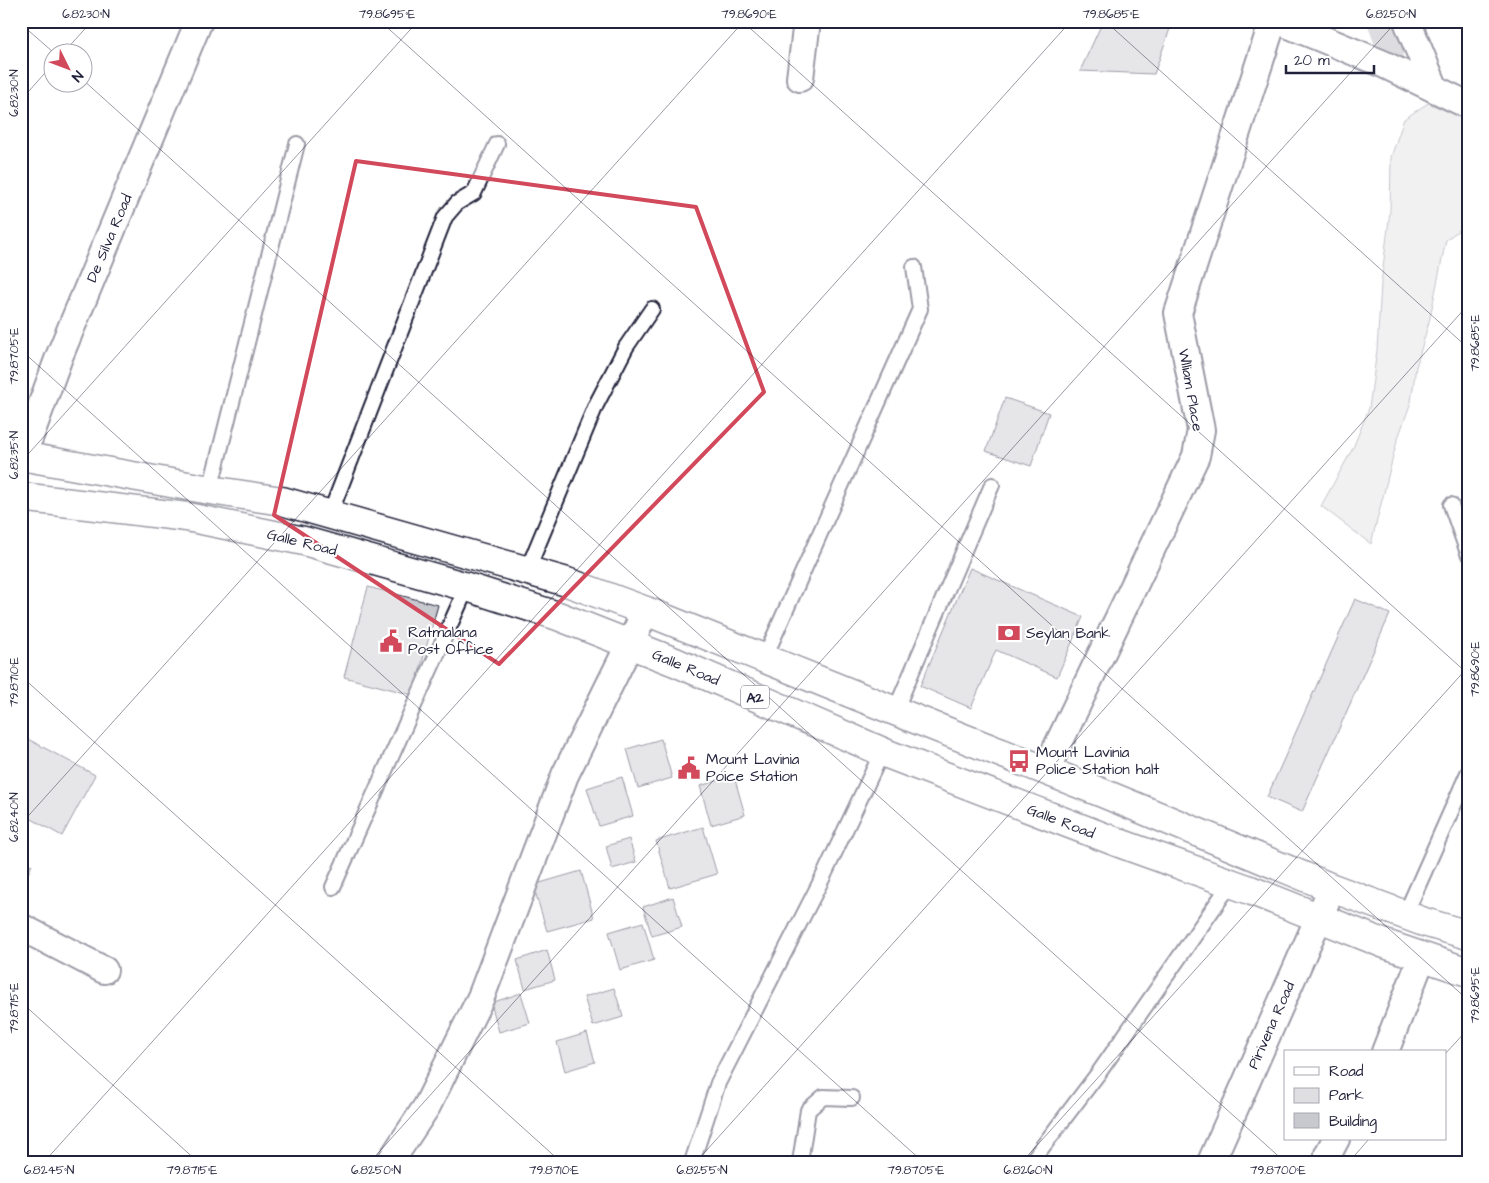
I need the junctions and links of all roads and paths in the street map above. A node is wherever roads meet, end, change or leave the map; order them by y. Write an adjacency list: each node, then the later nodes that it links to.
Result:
1 (199, 21): 13 (street, De Silva Road)
2 (807, 21): 6 (street)
3 (1273, 21): 27 (street, Wlliam Place)
4 (1280, 21): 7 (street)
5 (1407, 21): 7 (street)
6 (800, 78)
7 (1435, 89): 8 (street)
8 (1468, 105)
9 (297, 144): 15 (lane)
10 (497, 144): 18 (lane)
11 (914, 267): 24 (lane)
12 (652, 309): 20 (lane)
13 (21, 456): 15 (highway)
14 (992, 485): 25 (lane)
15 (210, 490): 18 (highway)
16 (21, 497): 21 (highway, Galle Road / A2)
17 (1451, 505): 19 (lane)
18 (330, 514): 20 (highway)
19 (1468, 553)
20 (527, 571): 22 (highway)
21 (467, 587): 23 (highway, Galle Road / A2); 30 (lane)
22 (646, 611): 23 (street); 24 (highway)
23 (630, 644): 26 (highway, Galle Road / A2); 41 (street)
24 (764, 658): 25 (highway)
25 (895, 711): 27 (highway)
26 (882, 752): 29 (highway, Galle Road / A2); 42 (lane)
27 (1046, 770): 31 (highway)
28 (1468, 773): 32 (lane)
29 (1231, 883): 33 (highway, Galle Road / A2); 44 (lane)
30 (332, 887)
31 (1332, 888): 32 (highway); 33 (street, Pirivena Road)
32 (1405, 915): 35 (highway)
33 (1319, 917): 36 (highway, Galle Road / A2); 45 (street, Pirivena Road)
34 (21, 928): 37 (street)
35 (1468, 935)
36 (1422, 957): 38 (highway, Galle Road / A2); 39 (street)
37 (104, 970)
38 (1468, 972)
39 (1387, 1050)
40 (852, 1098): 43 (lane)
41 (390, 1162)
42 (692, 1162)
43 (800, 1162)
44 (1031, 1162)
45 (1211, 1162)

